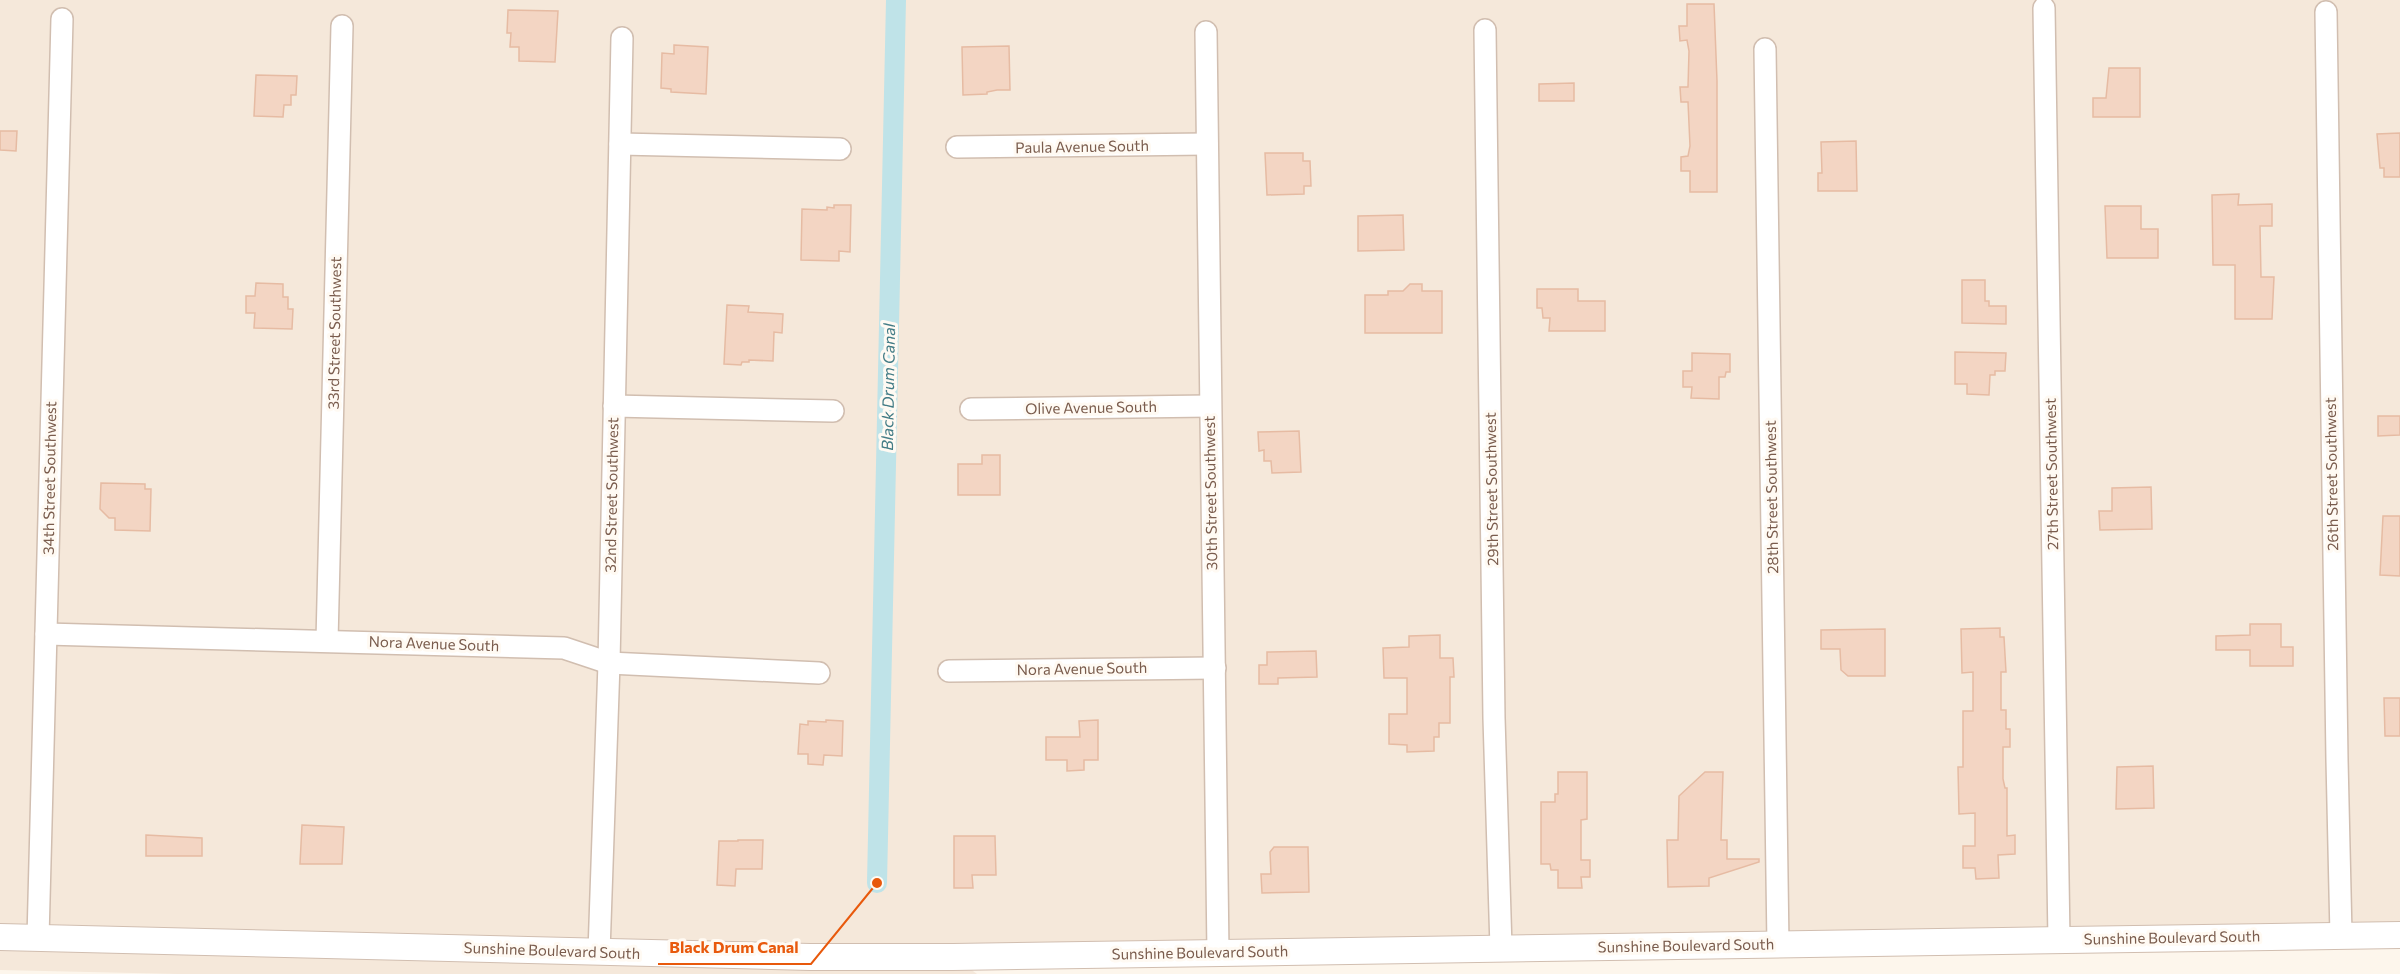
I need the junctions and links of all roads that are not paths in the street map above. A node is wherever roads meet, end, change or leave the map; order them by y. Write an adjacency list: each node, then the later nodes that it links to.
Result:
1 (2044, 8): 27 (street, 27th Street Southwest)
2 (2326, 12): 24 (street, 26th Street Southwest)
3 (62, 19): 17 (street, 34th Street Southwest)
4 (342, 26): 18 (street, 33rd Street Southwest)
5 (1485, 30): 29 (street, 29th Street Southwest)
6 (1206, 32): 10 (street, 30th Street Southwest)
7 (622, 38): 9 (street, 32nd Street Southwest)
8 (1765, 49): 28 (street, 28th Street Southwest)
9 (620, 144): 12 (street); 13 (street, 32nd Street Southwest)
10 (1207, 144): 11 (street, Paula Avenue South); 14 (street, 30th Street Southwest)
11 (957, 147)
12 (840, 149)
13 (614, 406): 16 (street); 19 (street, 32nd Street Southwest)
14 (1210, 406): 15 (street, Olive Avenue South); 20 (street, 30th Street Southwest)
15 (971, 410)
16 (833, 411)
17 (46, 634): 18 (street, Nora Avenue South); 26 (street, 34th Street Southwest)
18 (327, 641): 19 (street, Nora Avenue South)
19 (609, 663): 22 (street, Nora Avenue South); 30 (street, 32nd Street Southwest)
20 (1215, 668): 21 (street, Nora Avenue South); 31 (street, 30th Street Southwest)
21 (949, 671)
22 (819, 673)
23 (2400, 934): 24 (street, Sunshine Boulevard South)
24 (2342, 935): 27 (street, Sunshine Boulevard South)
25 (0, 937): 26 (street, Sunshine Boulevard South)
26 (38, 938): 30 (street, Sunshine Boulevard South)
27 (2059, 940): 28 (street, Sunshine Boulevard South)
28 (1778, 945): 29 (street, Sunshine Boulevard South)
29 (1501, 948): 31 (street, Sunshine Boulevard South)
30 (599, 952): 31 (street, Sunshine Boulevard South)
31 (1218, 953)

